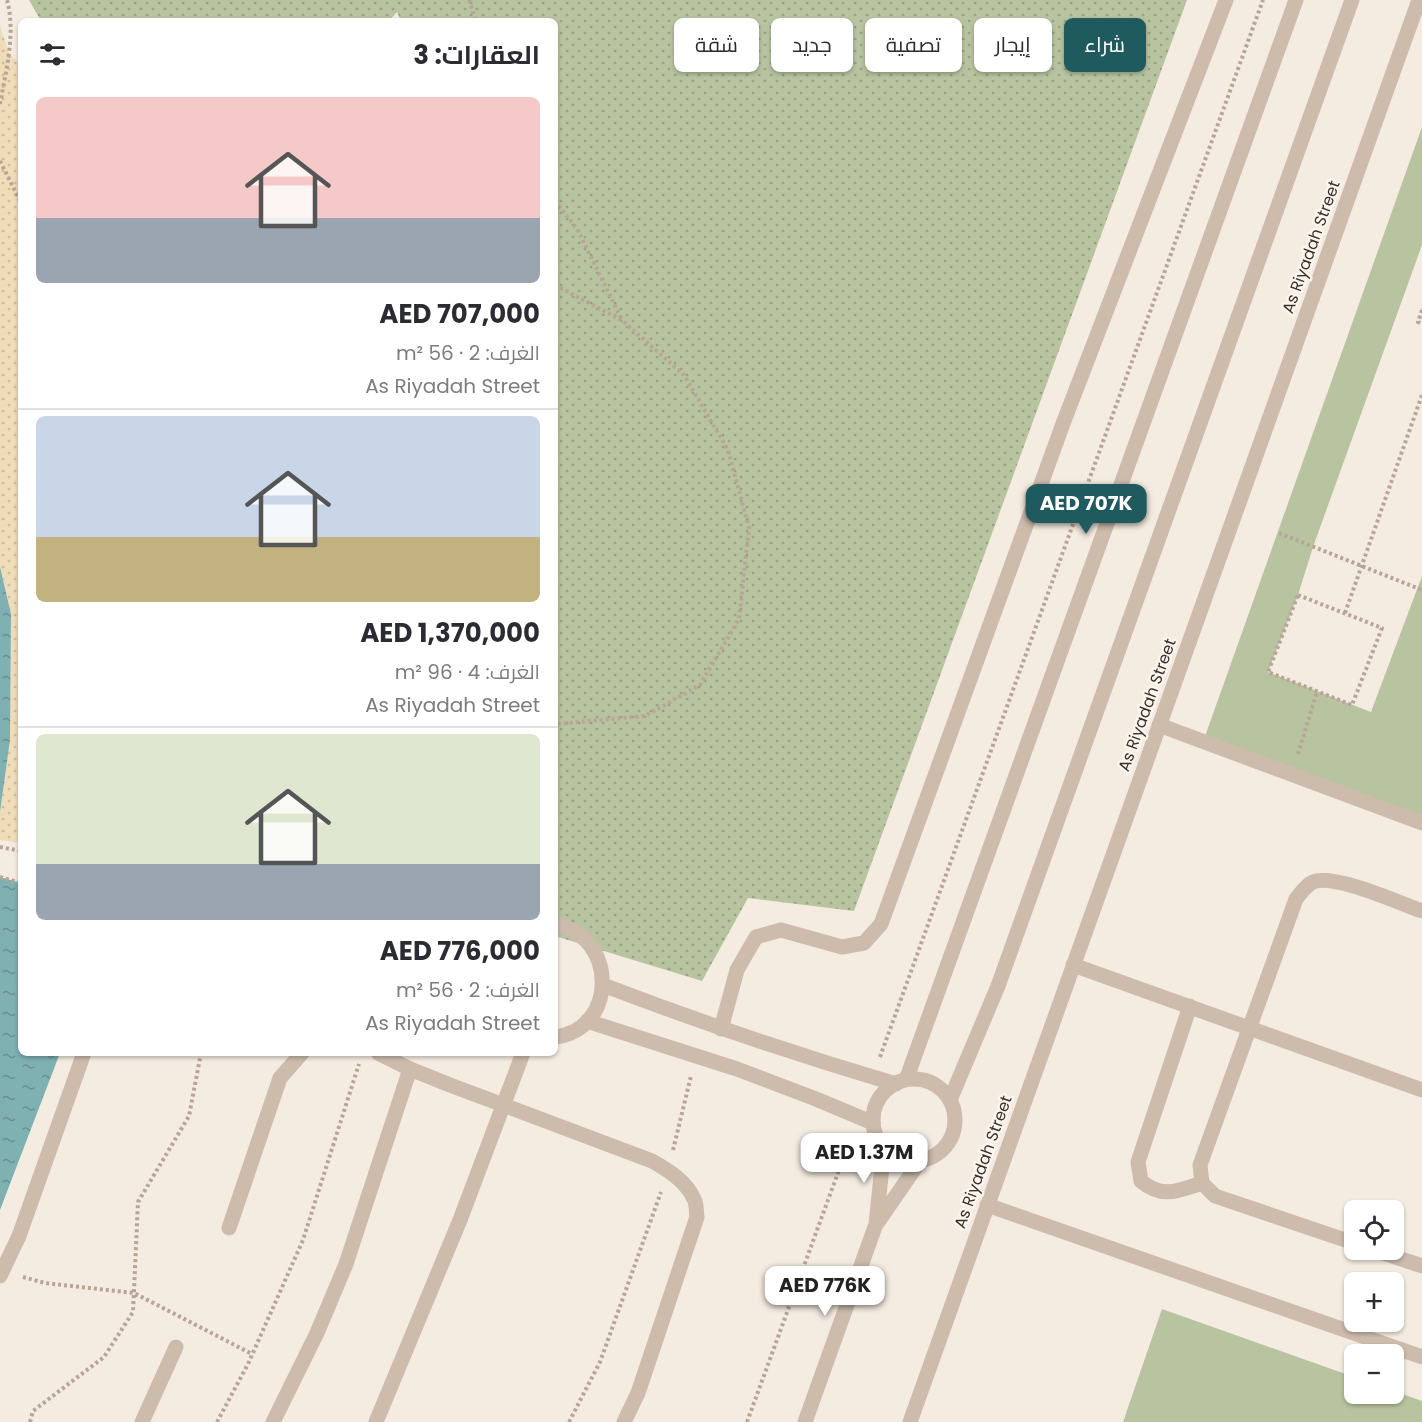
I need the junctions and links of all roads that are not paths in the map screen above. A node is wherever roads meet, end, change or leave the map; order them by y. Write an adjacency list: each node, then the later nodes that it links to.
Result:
1 (1226, 0): 14 (street)
2 (1296, 0): 21 (street)
3 (1352, 0): 23 (street)
4 (1419, 0): 5 (street, As Riyadah Street)
5 (1159, 725): 6 (street); 9 (street, As Riyadah Street)
6 (1422, 823)
7 (1422, 911): 13 (street)
8 (558, 926): 10 (street)
9 (1073, 965): 11 (street); 29 (street, As Riyadah Street)
10 (603, 985): 12 (street); 14 (street)
11 (1190, 1006): 13 (street); 28 (street)
12 (587, 1021): 15 (street); 25 (street)
13 (1250, 1028): 22 (street); 28 (street)
14 (721, 1029): 21 (street)
15 (558, 1036)
16 (83, 1056): 35 (street)
17 (299, 1056): 31 (street)
18 (384, 1056): 20 (street)
19 (523, 1056): 24 (street)
20 (410, 1069): 24 (street); 39 (street)
21 (901, 1082): 23 (street); 25 (street)
22 (1422, 1090)
23 (950, 1100): 27 (street)
24 (504, 1105): 40 (street); 41 (street)
25 (873, 1123): 26 (street)
26 (884, 1148): 27 (street); 30 (street)
27 (920, 1161): 30 (street)
28 (1202, 1183): 32 (street)
29 (987, 1205): 37 (street); 43 (street, As Riyadah Street)
30 (876, 1224): 42 (street)
31 (229, 1228)
32 (1344, 1240)
33 (1404, 1260): 34 (street)
34 (1422, 1266)
35 (1, 1273)
36 (176, 1347): 38 (street)
37 (1422, 1357)
38 (142, 1422)
39 (273, 1422)
40 (376, 1422)
41 (624, 1422)
42 (805, 1422)
43 (910, 1422)

